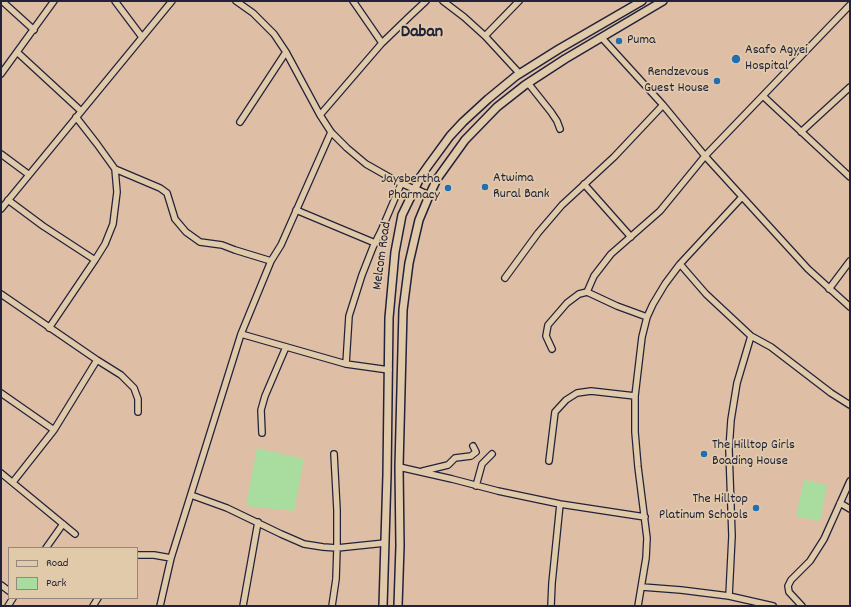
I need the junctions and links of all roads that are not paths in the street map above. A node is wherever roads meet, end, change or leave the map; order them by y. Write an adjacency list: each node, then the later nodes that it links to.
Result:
1 (2, 1): 14 (street)
2 (54, 1): 14 (street)
3 (115, 1): 16 (street)
4 (172, 1): 16 (street)
5 (236, 1): 20 (street)
6 (353, 1): 18 (street)
7 (426, 1): 18 (street)
8 (443, 1): 15 (street)
9 (519, 1): 15 (street)
10 (642, 1): 13 (main road, Melcom Road)
11 (663, 1): 17 (main road)
12 (850, 5): 25 (street)
13 (596, 28): 17 (main road); 22 (main road, Melcom Road)
14 (34, 30): 19 (street)
15 (485, 36): 22 (street)
16 (142, 37): 27 (street)
17 (602, 38): 23 (main road); 26 (street)
18 (382, 43): 28 (street)
19 (17, 52): 21 (street); 27 (street)
20 (286, 52): 28 (street); 30 (street)
21 (1, 74)
22 (520, 74): 41 (main road, Melcom Road)
23 (528, 83): 31 (street); 42 (main road)
24 (849, 90): 33 (street)
25 (763, 96): 33 (street); 35 (street)
26 (663, 105): 35 (street); 40 (street)
27 (81, 111): 29 (street)
28 (320, 115): 32 (street)
29 (76, 117): 36 (street); 37 (street)
30 (240, 122)
31 (560, 129)
32 (331, 132): 39 (street); 46 (street)
33 (801, 132): 38 (street)
34 (1, 154): 37 (street)
35 (705, 156): 43 (street); 47 (street)
36 (115, 169): 49 (street); 50 (street)
37 (28, 174): 44 (street)
38 (850, 177)
39 (401, 184): 41 (street); 48 (street)
40 (584, 184): 47 (street); 53 (street)
41 (414, 189): 42 (main road); 66 (main road, Melcom Road)
42 (429, 196): 77 (main road)
43 (742, 197): 52 (street); 54 (street)
44 (8, 200): 45 (street); 49 (street)
45 (1, 209)
46 (296, 210): 48 (street); 50 (street)
47 (631, 237): 55 (street)
48 (375, 243): 65 (street)
49 (95, 260): 59 (street)
50 (271, 261): 60 (street)
51 (850, 261): 54 (street)
52 (680, 264): 58 (street); 61 (street)
53 (505, 278)
54 (829, 289): 57 (street)
55 (587, 292): 58 (street); 63 (street)
56 (1, 294): 59 (street)
57 (850, 307)
58 (647, 317): 68 (street)
59 (49, 328): 64 (street)
60 (241, 334): 62 (street); 83 (street)
61 (751, 336): 69 (street); 97 (street)
62 (286, 347): 65 (street); 72 (street)
63 (552, 349)
64 (97, 360): 70 (street); 71 (street)
65 (346, 364): 66 (street)
66 (388, 370): 91 (main road, Melcom Road)
67 (1, 393): 71 (street)
68 (634, 396): 76 (street); 87 (street)
69 (850, 405)
70 (138, 412)
71 (54, 430): 81 (street)
72 (262, 433)
73 (473, 446): 78 (street)
74 (334, 454): 93 (street)
75 (492, 454): 82 (street)
76 (549, 461)
77 (399, 467): 78 (street); 102 (main road)
78 (421, 472): 82 (street)
79 (1, 473): 81 (street)
80 (850, 481): 84 (street)
81 (13, 482): 89 (street)
82 (476, 486): 85 (street)
83 (191, 495): 88 (street); 95 (street)
84 (840, 503): 86 (street); 106 (street)
85 (560, 504): 87 (street); 103 (street)
86 (850, 508)
87 (644, 517): 96 (street)
88 (258, 522): 93 (street); 99 (street)
89 (62, 524): 90 (street); 92 (street)
90 (75, 534)
91 (385, 543): 93 (street); 101 (main road, Melcom Road)
92 (47, 547)
93 (337, 548): 100 (street)
94 (138, 555): 95 (street)
95 (171, 558): 98 (street)
96 (642, 587): 97 (street); 104 (street)
97 (729, 596): 105 (street)
98 (160, 606)
99 (243, 606)
100 (332, 606)
101 (383, 606)
102 (398, 606)
103 (551, 606)
104 (638, 606)
105 (773, 606)
106 (802, 606)

